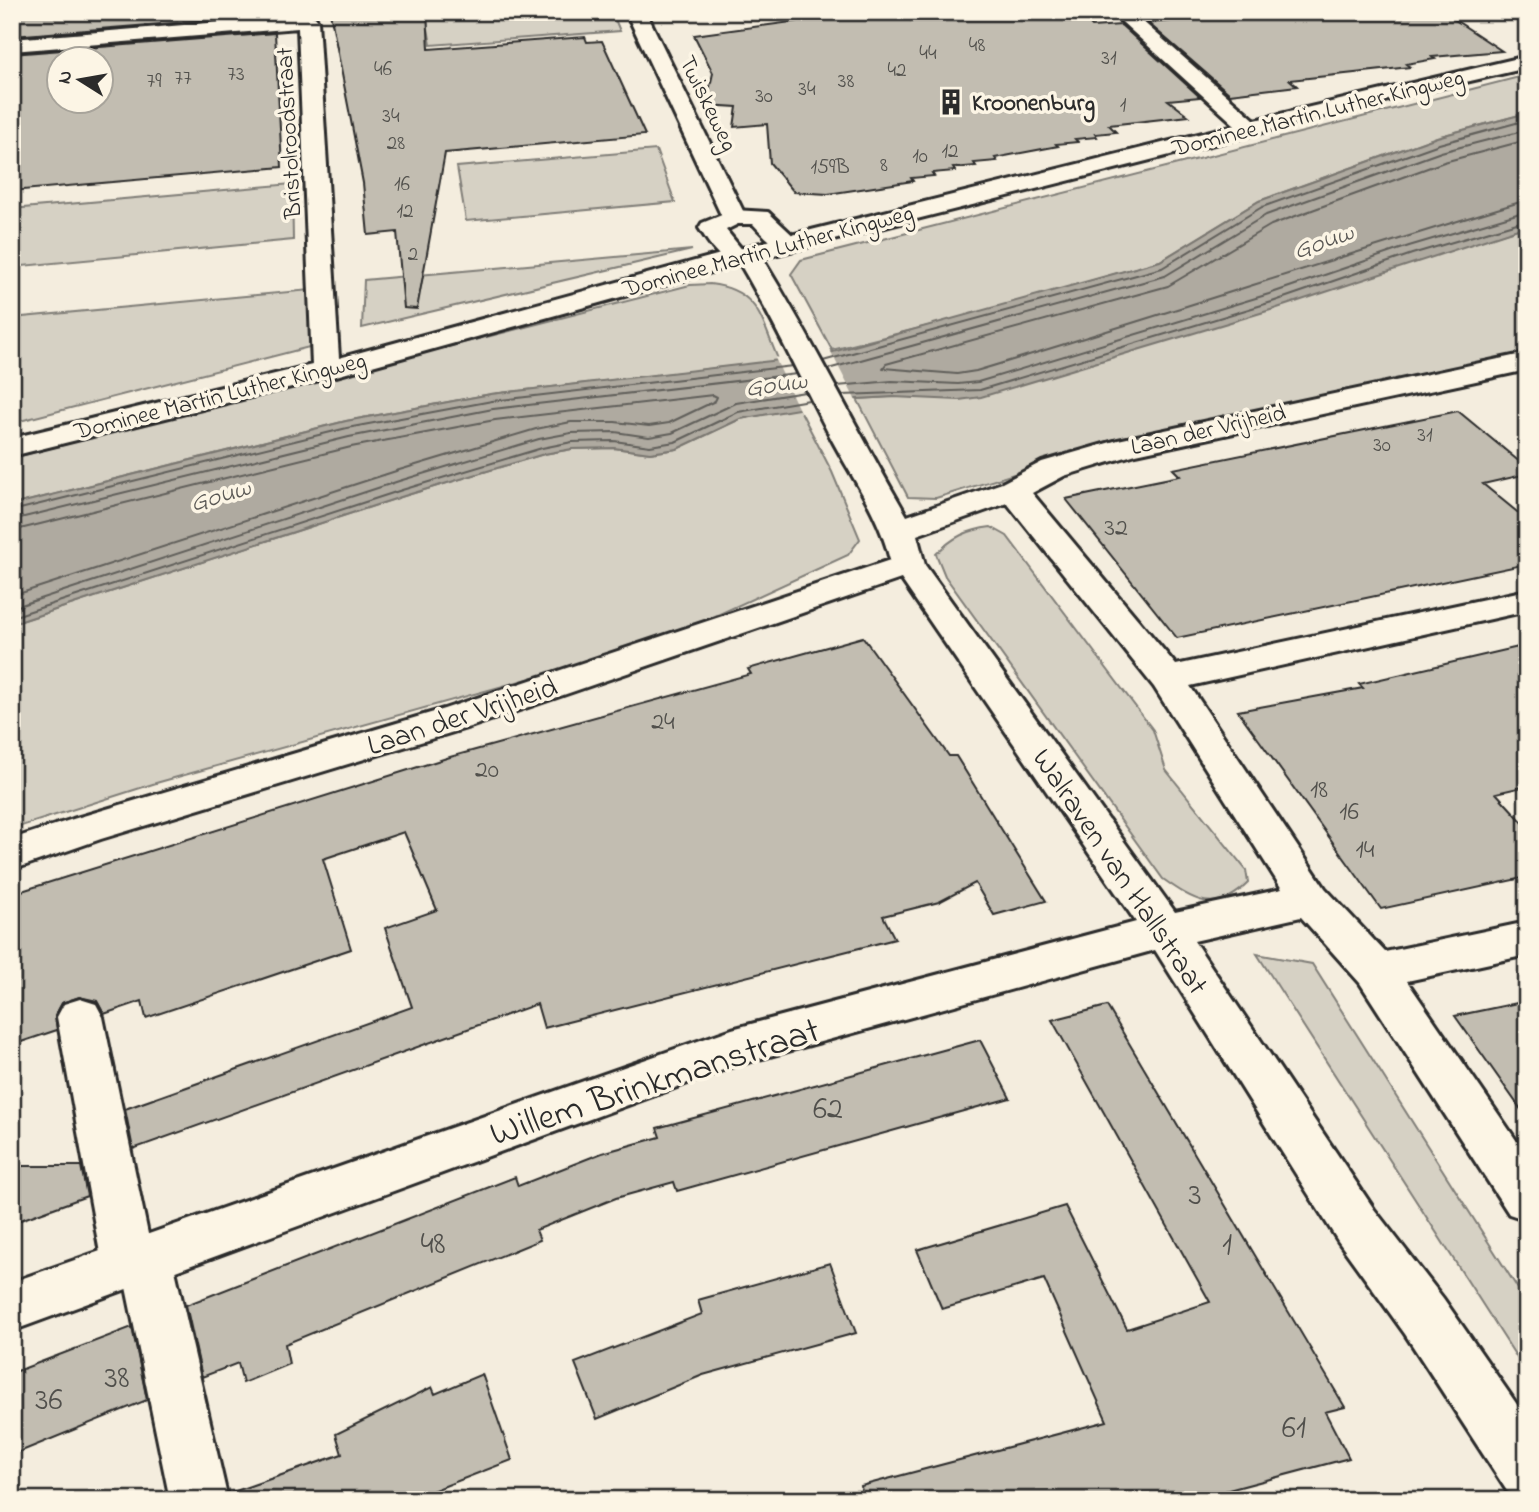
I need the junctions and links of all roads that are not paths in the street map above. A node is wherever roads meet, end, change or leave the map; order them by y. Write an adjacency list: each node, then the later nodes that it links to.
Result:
1 (636, 12): 6 (street, Twiskeweg)
2 (1126, 13): 5 (street)
3 (12, 45): 10 (street, Bristolroodstraat)
4 (1527, 62): 5 (street, Dominee Martin Luther Kingweg)
5 (1251, 128): 7 (street, Dominee Martin Luther Kingweg)
6 (734, 217): 7 (street); 8 (street, Walraven van Hallstraat)
7 (788, 243): 8 (street, Dominee Martin Luther Kingweg)
8 (741, 256): 10 (street, Dominee Martin Luther Kingweg); 13 (street, Walraven van Hallstraat)
9 (1527, 360): 12 (street, Laan der Vrijheid)
10 (326, 370): 11 (street, Dominee Martin Luther Kingweg)
11 (12, 447)
12 (1013, 490): 13 (street, Laan der Vrijheid); 15 (street)
13 (904, 547): 16 (street, Laan der Vrijheid); 18 (street, Walraven van Hallstraat)
14 (1527, 600): 15 (street)
15 (1167, 679): 17 (street)
16 (12, 855)
17 (1310, 899): 18 (street, Willem Brinkmanstraat); 20 (street)
18 (1165, 931): 23 (street, Willem Brinkmanstraat); 25 (street, Walraven van Hallstraat)
19 (1527, 938): 20 (street)
20 (1377, 971): 22 (street)
21 (80, 1017): 23 (street)
22 (1527, 1198)
23 (137, 1261): 24 (street, Willem Brinkmanstraat); 26 (street)
24 (12, 1307)
25 (1527, 1471)
26 (199, 1500)

